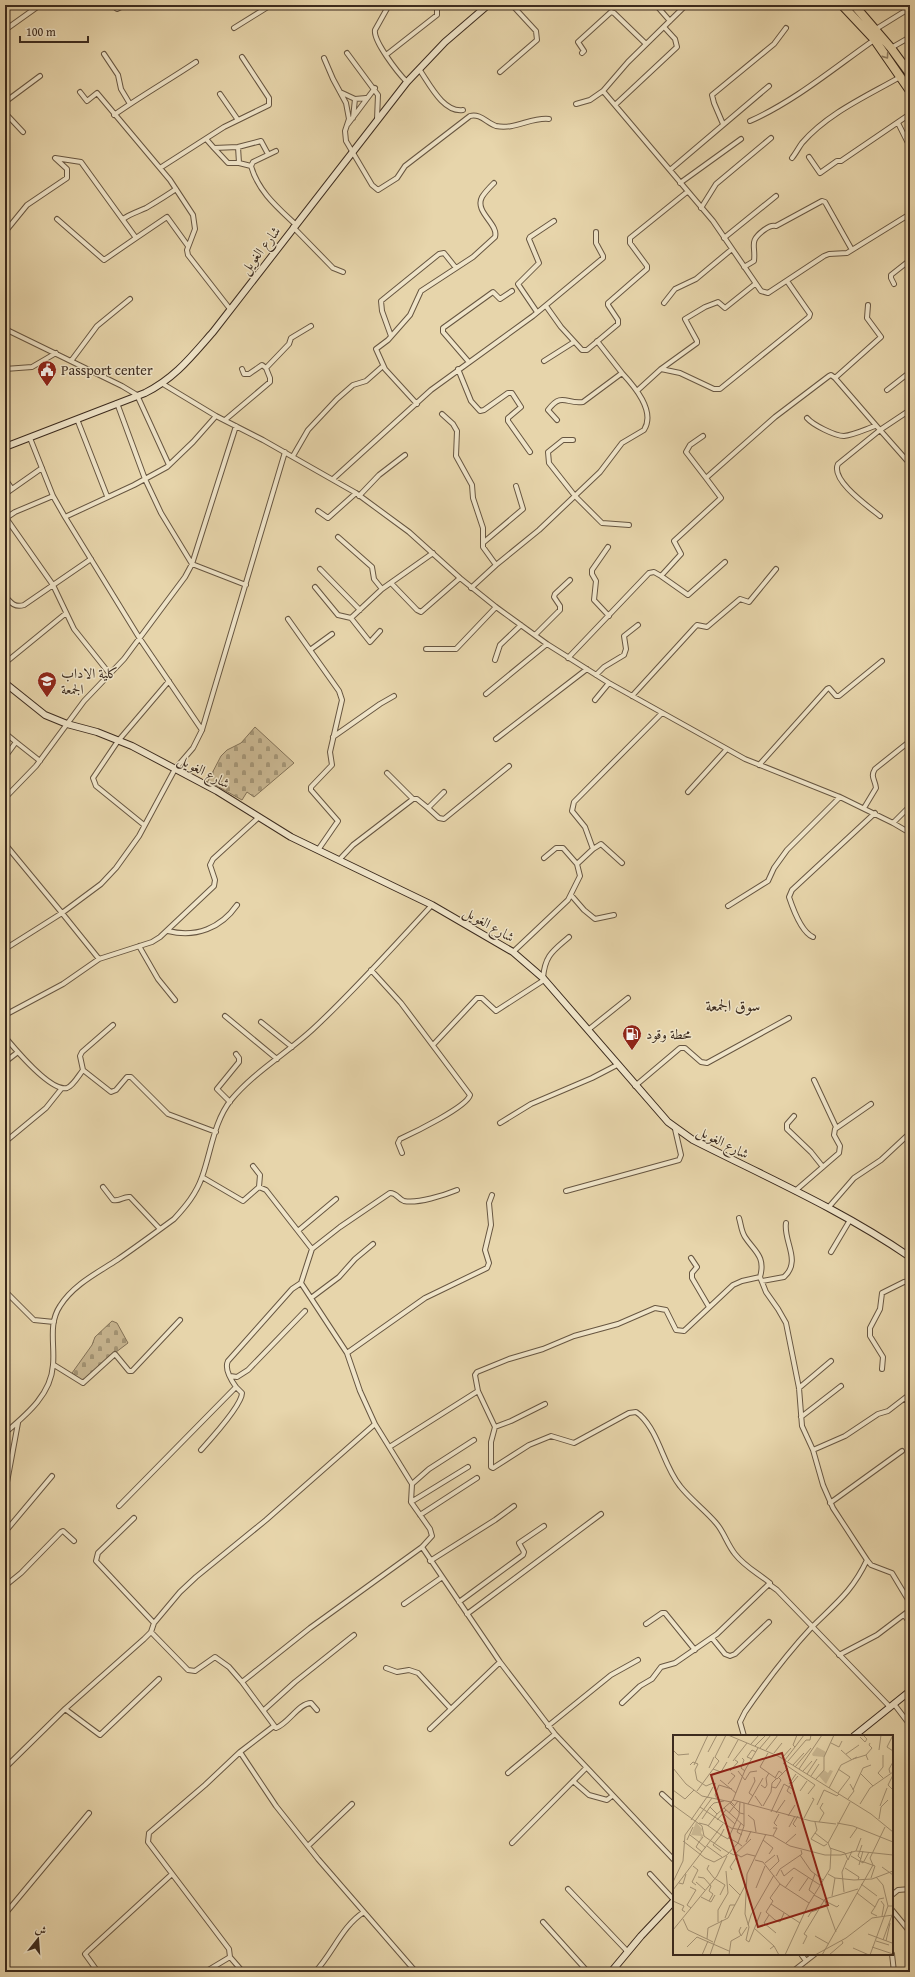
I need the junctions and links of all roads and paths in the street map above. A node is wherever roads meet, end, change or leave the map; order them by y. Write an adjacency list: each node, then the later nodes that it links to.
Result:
1 (40, 5): 19 (street)
2 (112, 5): 3 (street)
3 (125, 5)
4 (270, 5): 16 (street)
5 (389, 5): 27 (street)
6 (437, 5): 27 (street)
7 (488, 5): 32 (street, شارع الغويل)
8 (512, 5): 33 (street)
9 (656, 5): 14 (street)
10 (686, 5): 14 (street)
11 (842, 5): 21 (highway)
12 (854, 5): 18 (highway)
13 (910, 8): 18 (street)
14 (670, 21): 15 (street)
15 (664, 27): 22 (street); 50 (street)
16 (234, 28)
17 (786, 28): 61 (street)
18 (876, 29): 23 (highway)
19 (5, 30)
20 (910, 37): 23 (street)
21 (874, 39): 36 (highway, one-way to 36); 59 (street)
22 (646, 44): 25 (street); 43 (street)
23 (891, 48): 31 (highway)
24 (347, 53): 39 (street)
25 (582, 53)
26 (104, 54): 48 (street)
27 (386, 55): 37 (street)
28 (242, 57): 58 (street)
29 (324, 58): 42 (street)
30 (196, 62): 48 (street)
31 (906, 62): 34 (highway)
32 (419, 69): 37 (street, شارع الغويل); 51 (street)
33 (500, 72)
34 (910, 74)
35 (40, 76): 47 (street)
36 (900, 77): 40 (highway); 74 (street)
37 (407, 82): 56 (street, شارع الغويل)
38 (769, 86): 61 (street)
39 (375, 88): 45 (street); 56 (street)
40 (910, 91)
41 (80, 92): 53 (street)
42 (340, 92): 46 (street); 62 (street)
43 (603, 92): 49 (street); 50 (street)
44 (220, 94): 58 (street)
45 (366, 98): 46 (street); 55 (street)
46 (355, 99): 55 (street)
47 (5, 102)
48 (130, 104): 53 (street)
49 (576, 104)
50 (615, 105): 78 (street)
51 (463, 110)
52 (910, 114): 60 (street)
53 (114, 115): 77 (street)
54 (5, 117): 63 (street)
55 (353, 119): 62 (street)
56 (377, 119): 71 (street, شارع الغويل)
57 (549, 119): 71 (street)
58 (238, 120): 66 (street)
59 (750, 121)
60 (898, 123): 68 (street); 73 (street)
61 (724, 124): 78 (street)
62 (346, 128): 71 (street)
63 (23, 132)
64 (771, 138): 84 (street)
65 (741, 139): 80 (street)
66 (207, 140): 69 (street); 77 (street)
67 (238, 147): 69 (street); 72 (street); 75 (street)
68 (910, 147)
69 (214, 148): 75 (street)
70 (276, 151): 72 (street)
71 (352, 151): 89 (street, شارع الغويل)
72 (268, 154): 76 (street)
73 (809, 157)
74 (792, 158)
75 (239, 163): 76 (street)
76 (251, 166): 89 (street)
77 (160, 168): 81 (street)
78 (670, 170): 80 (street)
79 (494, 183): 99 (street)
80 (680, 183): 82 (street)
81 (176, 189): 87 (street); 94 (street)
82 (687, 192): 84 (street); 114 (street)
83 (776, 196): 93 (street)
84 (701, 208): 93 (street)
85 (910, 214): 96 (street)
86 (57, 219): 92 (street)
87 (122, 219): 90 (street); 92 (street)
88 (554, 221): 110 (street)
89 (294, 226): 100 (street); 109 (street, شارع الغويل)
90 (5, 232)
91 (596, 232): 108 (street)
92 (136, 238): 94 (street)
93 (724, 238): 95 (street)
94 (188, 246): 109 (street)
95 (732, 249): 98 (street); 106 (street)
96 (852, 250): 98 (street); 101 (street)
97 (910, 260): 103 (street)
98 (744, 267): 102 (street)
99 (456, 268): 113 (street); 113 (street)
100 (343, 272)
101 (787, 281): 102 (street); 124 (street)
102 (755, 284): 124 (street)
103 (894, 284)
104 (512, 291): 118 (street)
105 (130, 299): 117 (street)
106 (664, 303)
107 (868, 305): 128 (street)
108 (546, 306): 110 (street); 115 (street)
109 (230, 309): 129 (street, شارع الغويل)
110 (537, 312): 118 (street)
111 (311, 326): 121 (street)
112 (5, 329): 116 (street)
113 (391, 336): 120 (street)
114 (597, 341): 115 (street); 127 (street)
115 (574, 342): 119 (street)
116 (56, 354): 117 (street); 125 (street)
117 (71, 361): 132 (street)
118 (468, 361): 123 (street)
119 (544, 361)
120 (383, 366): 134 (street); 152 (street)
121 (266, 368): 122 (street); 140 (street)
122 (242, 369)
123 (458, 369): 134 (street); 150 (street)
124 (661, 369): 130 (street)
125 (5, 370)
126 (910, 372): 131 (street)
127 (622, 373): 130 (street); 141 (street)
128 (835, 378): 143 (street); 156 (street)
129 (163, 384): 132 (street, شارع الغويل); 137 (street)
130 (638, 390): 166 (street)
131 (887, 390)
132 (136, 395): 133 (street, شارع الغويل); 154 (street)
133 (117, 403): 139 (street, شارع الغويل); 158 (street)
134 (417, 404): 159 (street)
135 (910, 410): 144 (street)
136 (442, 414): 173 (street)
137 (216, 416): 140 (street); 154 (street)
138 (807, 418): 143 (street)
139 (77, 419): 146 (street, شارع الغويل); 165 (street)
140 (225, 420): 142 (street)
141 (557, 420)
142 (236, 426): 149 (street); 178 (street)
143 (875, 426): 144 (street)
144 (880, 430): 153 (street); 168 (street)
145 (703, 436): 156 (street)
146 (30, 438): 148 (street, شارع الغويل); 155 (street)
147 (573, 440): 166 (street)
148 (5, 447)
149 (284, 452): 152 (street); 187 (street)
150 (530, 452)
151 (405, 455): 163 (street)
152 (292, 456): 159 (street)
153 (910, 464)
154 (169, 465): 158 (street)
155 (42, 468): 161 (street); 164 (street)
156 (706, 478): 182 (street)
157 (5, 479): 161 (street)
158 (146, 479): 165 (street); 178 (street)
159 (333, 479): 163 (street)
160 (516, 486): 173 (street)
161 (12, 489): 162 (street)
162 (5, 494)
163 (357, 494): 167 (street); 175 (street)
164 (53, 496): 169 (street); 170 (street)
165 (107, 496): 170 (street)
166 (575, 496): 171 (street); 179 (street)
167 (318, 511)
168 (880, 516)
169 (6, 517): 186 (street)
170 (65, 517): 176 (street)
171 (628, 525)
172 (338, 537): 190 (street)
173 (484, 542): 179 (street)
174 (608, 547): 195 (street)
175 (433, 552): 183 (street); 185 (street)
176 (91, 559): 186 (street); 203 (street)
177 (725, 562): 182 (street)
178 (192, 564): 187 (street); 203 (street)
179 (496, 564): 189 (street)
180 (320, 569): 193 (street)
181 (776, 569): 219 (street)
182 (661, 576): 195 (street)
183 (460, 578): 185 (street); 189 (street)
184 (570, 580): 202 (street)
185 (391, 583): 190 (street)
186 (53, 585): 191 (street); 194 (street)
187 (246, 585): 223 (street)
188 (315, 587): 196 (street)
189 (471, 588): 192 (street)
190 (382, 589): 193 (street)
191 (5, 596)
192 (496, 607): 198 (street); 205 (street)
193 (360, 610): 196 (street)
194 (65, 614): 210 (street); 212 (street)
195 (609, 616): 207 (street)
196 (351, 618): 200 (street)
197 (288, 619): 206 (street)
198 (521, 625): 202 (street); 208 (street)
199 (638, 625): 213 (street)
200 (380, 631)
201 (332, 634): 206 (street)
202 (535, 635): 204 (street)
203 (140, 639): 212 (street); 214 (street)
204 (547, 644): 207 (street); 217 (street)
205 (426, 649)
206 (310, 650): 225 (street)
207 (568, 658): 211 (street)
208 (495, 660)
209 (882, 661): 233 (street)
210 (5, 663)
211 (587, 669): 213 (street); 226 (street)
212 (109, 673): 222 (street)
213 (596, 674): 216 (street)
214 (170, 681): 223 (street); 227 (street)
215 (5, 683): 222 (street, شارع الغويل)
216 (609, 683): 219 (street); 220 (street)
217 (486, 694)
218 (394, 696): 225 (street)
219 (632, 696): 221 (street)
220 (595, 700)
221 (662, 713): 230 (street); 251 (street)
222 (67, 724): 227 (street, شارع الغويل); 232 (street)
223 (202, 730): 235 (street)
224 (5, 733): 229 (street)
225 (333, 738): 252 (street)
226 (496, 739)
227 (118, 741): 235 (street, شارع الغويل); 248 (street)
228 (910, 741): 244 (street)
229 (16, 742): 231 (street); 232 (street)
230 (726, 750): 233 (street); 238 (street)
231 (5, 757)
232 (40, 760): 240 (street)
233 (759, 765): 239 (street)
234 (509, 766): 243 (street)
235 (175, 769): 246 (street, شارع الغويل); 248 (street)
236 (387, 773): 241 (street)
237 (444, 792): 243 (street)
238 (688, 792)
239 (840, 797): 244 (street); 260 (street)
240 (5, 798)
241 (413, 799): 243 (street); 254 (street)
242 (910, 806): 247 (street)
243 (428, 808)
244 (864, 808): 245 (street)
245 (875, 813): 247 (street); 265 (street)
246 (259, 817): 252 (street, شارع الغويل); 263 (street)
247 (893, 823): 249 (street)
248 (144, 825): 261 (street)
249 (910, 833)
250 (5, 844): 261 (street)
251 (593, 849): 255 (street); 256 (street)
252 (318, 850): 254 (street, شارع الغويل)
253 (544, 858): 256 (street)
254 (339, 860): 259 (street, شارع الغويل)
255 (622, 863)
256 (577, 864): 257 (street)
257 (572, 895): 262 (street); 268 (street)
258 (237, 905): 263 (street)
259 (432, 905): 268 (street, شارع الغويل); 270 (street)
260 (728, 906)
261 (62, 913): 267 (street); 269 (street)
262 (614, 915)
263 (168, 930): 266 (street)
264 (569, 937): 271 (street)
265 (813, 937)
266 (139, 946): 269 (street); 273 (street)
267 (5, 949)
268 (513, 952): 271 (street, شارع الغويل)
269 (99, 960): 274 (street)
270 (371, 970): 281 (street); 282 (street)
271 (543, 979): 279 (street, شارع الغويل); 281 (street)
272 (628, 998): 279 (street)
273 (175, 1000)
274 (5, 1015)
275 (225, 1016): 285 (street)
276 (789, 1018): 290 (street)
277 (261, 1022): 282 (street)
278 (114, 1025): 288 (street)
279 (588, 1030): 287 (street, شارع الغويل)
280 (5, 1037): 283 (street)
281 (433, 1044): 301 (street)
282 (292, 1047): 285 (street)
283 (18, 1052): 286 (street); 291 (street)
284 (236, 1054): 292 (street)
285 (277, 1059): 292 (street)
286 (5, 1062)
287 (617, 1065): 290 (street, شارع الغويل); 295 (street)
288 (83, 1070): 291 (street); 298 (street)
289 (814, 1080): 296 (street)
290 (634, 1086): 297 (street, شارع الغويل)
291 (62, 1088): 300 (street)
292 (230, 1102): 298 (street)
293 (871, 1104): 296 (street)
294 (794, 1116): 303 (street)
295 (500, 1123)
296 (836, 1127): 303 (street)
297 (675, 1130): 308 (street); 309 (street, شارع الغويل)
298 (216, 1132): 304 (street)
299 (910, 1133): 312 (street)
300 (5, 1142)
301 (402, 1153)
302 (253, 1166): 306 (street)
303 (823, 1167): 309 (street)
304 (202, 1177): 306 (street); 316 (street)
305 (103, 1187): 316 (street)
306 (259, 1187): 317 (street)
307 (457, 1190): 319 (street)
308 (566, 1191)
309 (795, 1191): 312 (street, شارع الغويل)
310 (492, 1195): 332 (street)
311 (336, 1199): 317 (street)
312 (828, 1208): 314 (street, شارع الغويل)
313 (739, 1218): 323 (street)
314 (850, 1220): 320 (street); 321 (street, شارع الغويل)
315 (786, 1223): 323 (street)
316 (160, 1229): 331 (street)
317 (299, 1230): 319 (street)
318 (373, 1244): 327 (street)
319 (312, 1249): 325 (street)
320 (831, 1252)
321 (910, 1257)
322 (691, 1258): 328 (street)
323 (761, 1279): 328 (street); 339 (street)
324 (910, 1282): 335 (street)
325 (301, 1283): 327 (street); 336 (street)
326 (5, 1291): 331 (street)
327 (311, 1298): 332 (street)
328 (709, 1307): 340 (street)
329 (305, 1311): 336 (street)
330 (180, 1320): 334 (street)
331 (54, 1322): 334 (street)
332 (347, 1353): 347 (street)
333 (831, 1361): 339 (street)
334 (54, 1364): 346 (street)
335 (882, 1369)
336 (230, 1376): 337 (street)
337 (236, 1386): 352 (street); 362 (street)
338 (841, 1386): 345 (street)
339 (799, 1388): 345 (street)
340 (478, 1391): 348 (street); 351 (street)
341 (910, 1394): 342 (street)
342 (905, 1398): 344 (street); 353 (street)
343 (544, 1404): 348 (street)
344 (910, 1404)
345 (801, 1417): 353 (street)
346 (18, 1423): 349 (street); 359 (street)
347 (376, 1424): 351 (street); 383 (street)
348 (495, 1427): 374 (street)
349 (5, 1433)
350 (474, 1440): 358 (street)
351 (391, 1446): 358 (street)
352 (201, 1450)
353 (813, 1450): 361 (street)
354 (902, 1451): 361 (street)
355 (468, 1467): 360 (street)
356 (52, 1476): 368 (street)
357 (477, 1478): 364 (street)
358 (412, 1484): 360 (street)
359 (5, 1493)
360 (411, 1502): 364 (street)
361 (830, 1503): 371 (street)
362 (119, 1506)
363 (514, 1506): 372 (street)
364 (420, 1514): 370 (street)
365 (601, 1514): 380 (street)
366 (134, 1518): 383 (street)
367 (544, 1526): 376 (street)
368 (5, 1532)
369 (74, 1541): 375 (street)
370 (422, 1547): 372 (street); 396 (street)
371 (866, 1560): 377 (street); 386 (street)
372 (430, 1561): 373 (street)
373 (441, 1578): 376 (street); 378 (street)
374 (770, 1583): 386 (street); 389 (street)
375 (5, 1586)
376 (458, 1602): 380 (street)
377 (910, 1603)
378 (404, 1604)
379 (910, 1610): 381 (street)
380 (467, 1614): 393 (street)
381 (904, 1615): 384 (street); 391 (street)
382 (769, 1622): 389 (street)
383 (154, 1623): 387 (street)
384 (910, 1623)
385 (646, 1624): 390 (street)
386 (812, 1628): 391 (street); 409 (street)
387 (151, 1632): 396 (street); 400 (street)
388 (354, 1635): 402 (street)
389 (712, 1638): 390 (street)
390 (694, 1650): 398 (street)
391 (839, 1655): 399 (street)
392 (638, 1660): 405 (street)
393 (500, 1662): 401 (street); 405 (street)
394 (386, 1668): 401 (street)
395 (159, 1679): 400 (street)
396 (242, 1682): 402 (street)
397 (910, 1691): 399 (street)
398 (622, 1703)
399 (892, 1706): 406 (street); 410 (street)
400 (65, 1709): 412 (street)
401 (451, 1709): 407 (street)
402 (264, 1710): 404 (street)
403 (317, 1710): 404 (street)
404 (274, 1726): 411 (street)
405 (548, 1726): 408 (street)
406 (910, 1726)
407 (430, 1729)
408 (555, 1734): 413 (street); 414 (street)
409 (744, 1735)
410 (855, 1735)
411 (240, 1752): 422 (street); 424 (street)
412 (5, 1768)
413 (586, 1768): 415 (street); 417 (street)
414 (508, 1772)
415 (573, 1780): 417 (street); 421 (street)
416 (662, 1794): 419 (street)
417 (612, 1796): 423 (street)
418 (352, 1804): 422 (street)
419 (673, 1805)
420 (89, 1813): 433 (street)
421 (512, 1843)
422 (308, 1846): 432 (street)
423 (673, 1859)
424 (172, 1874): 440 (street); 443 (street)
425 (650, 1874): 429 (street)
426 (568, 1889): 436 (street)
427 (910, 1889): 428 (street)
428 (893, 1894)
429 (673, 1899)
430 (673, 1901): 436 (street)
431 (893, 1911): 435 (street)
432 (364, 1912): 442 (street); 446 (street)
433 (5, 1914)
434 (543, 1922): 448 (street)
435 (910, 1932)
436 (628, 1952): 449 (street)
437 (802, 1955): 441 (street)
438 (814, 1955): 441 (street)
439 (892, 1955): 451 (street)
440 (230, 1957): 444 (street); 445 (street)
441 (806, 1961): 450 (street)
442 (415, 1970): 447 (street)
443 (98, 1972)
444 (205, 1972)
445 (243, 1972)
446 (315, 1972)
447 (409, 1972)
448 (588, 1972)
449 (611, 1972)
450 (792, 1972)
451 (894, 1972)

